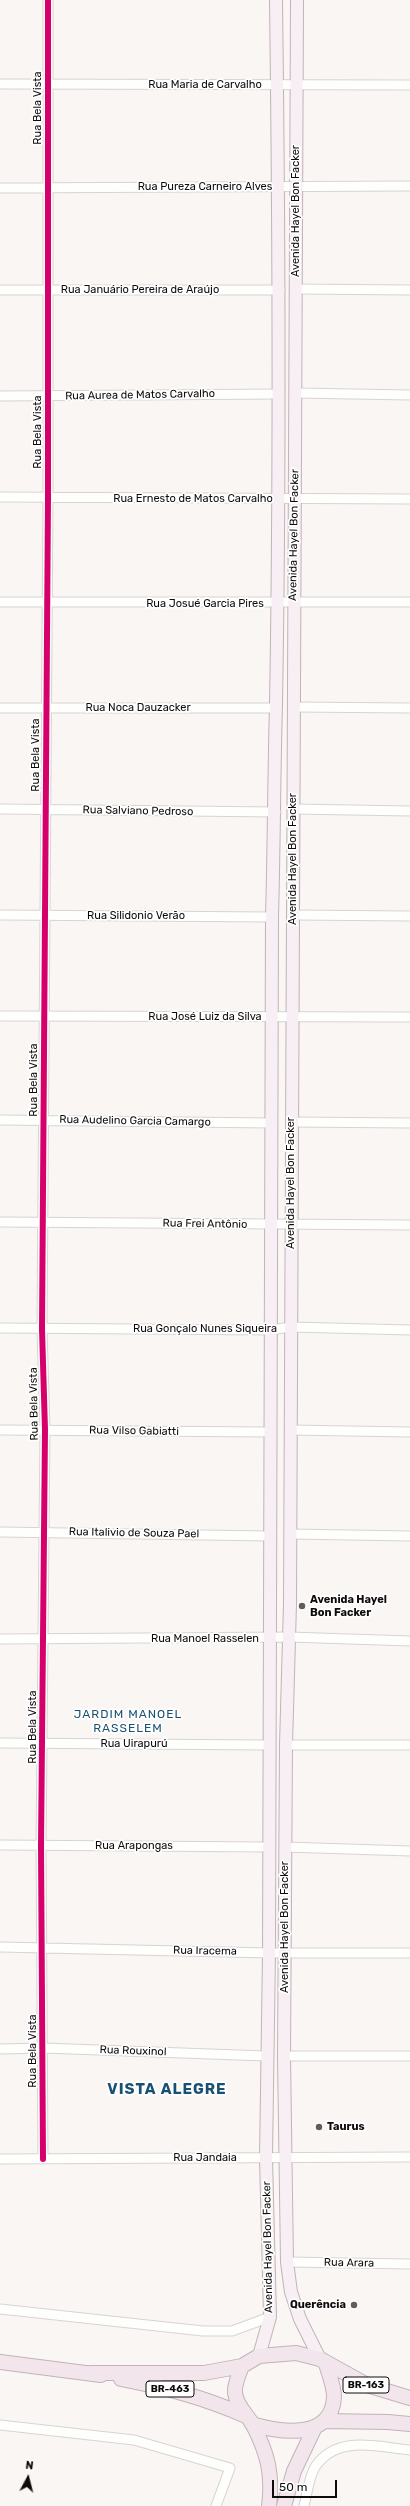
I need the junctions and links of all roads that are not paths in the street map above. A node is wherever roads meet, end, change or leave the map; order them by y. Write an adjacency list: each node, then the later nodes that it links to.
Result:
1 (48, 0): 6 (street, Rua Bela Vista)
2 (276, 0): 7 (main road, Avenida Hayel Bon Facker)
3 (297, 0): 4 (main road, Avenida Hayel Bon Facker)
4 (297, 83): 7 (street, Rua Maria de Carvalho); 8 (street, Rua Maria de Carvalho); 9 (main road, Avenida Hayel Bon Facker)
5 (0, 84): 6 (street, Rua Maria de Carvalho)
6 (48, 84): 7 (street, Rua Maria de Carvalho); 13 (street, Rua Bela Vista)
7 (278, 85): 11 (main road, Avenida Hayel Bon Facker)
8 (410, 85)
9 (296, 185): 10 (street, Rua Pureza Carneiro Alves); 11 (street, Rua Pureza Carneiro Alves); 14 (main road, Avenida Hayel Bon Facker)
10 (410, 186)
11 (278, 187): 13 (street, Rua Pureza Carneiro Alves); 17 (main road, Avenida Hayel Bon Facker)
12 (0, 188): 13 (street, Rua Pureza Carneiro Alves)
13 (49, 188): 16 (street, Rua Bela Vista)
14 (296, 289): 18 (street); 19 (main road, Avenida Hayel Bon Facker)
15 (0, 290): 16 (street, Rua Januário Pereira de Araújo)
16 (48, 290): 17 (street, Rua Januário Pereira de Araújo); 23 (street, Rua Bela Vista)
17 (280, 290): 20 (main road, Avenida Hayel Bon Facker)
18 (410, 290)
19 (297, 393): 21 (street); 25 (main road, Avenida Hayel Bon Facker)
20 (279, 394): 23 (street, Rua Aurea de Matos Carvalho); 28 (main road, Avenida Hayel Bon Facker)
21 (410, 395)
22 (0, 396): 23 (street, Rua Aurea de Matos Carvalho)
23 (48, 396): 26 (street, Rua Bela Vista)
24 (0, 497): 26 (street, Rua Ernesto de Matos Carvalho)
25 (295, 497): 27 (street, Rua Ernesto de Matos Carvalho); 28 (street, Rua Ernesto de Matos Carvalho); 29 (main road, Avenida Hayel Bon Facker)
26 (48, 498): 28 (street, Rua Ernesto de Matos Carvalho); 31 (street, Rua Bela Vista)
27 (410, 499)
28 (279, 500): 33 (main road, Avenida Hayel Bon Facker)
29 (294, 601): 32 (street, Rua Josué Garcia Pires); 33 (street, Rua Josué Garcia Pires); 34 (main road, Avenida Hayel Bon Facker)
30 (0, 602): 31 (street, Rua Josué Garcia Pires)
31 (47, 602): 33 (street, Rua Josué Garcia Pires); 38 (street, Rua Bela Vista)
32 (410, 602)
33 (278, 604): 36 (main road, Avenida Hayel Bon Facker)
34 (293, 706): 37 (street); 40 (main road, Avenida Hayel Bon Facker)
35 (0, 708): 38 (street, Rua Noca Dauzacker)
36 (276, 708): 38 (street, Rua Noca Dauzacker); 43 (main road, Avenida Hayel Bon Facker)
37 (410, 708)
38 (46, 709): 41 (street, Rua Bela Vista)
39 (0, 809): 41 (street, Rua Salviano Pedroso)
40 (293, 809): 42 (street); 46 (main road, Avenida Hayel Bon Facker)
41 (46, 810): 43 (street, Rua Salviano Pedroso); 45 (street, Rua Bela Vista)
42 (410, 811)
43 (276, 812): 48 (main road, Avenida Hayel Bon Facker)
44 (0, 914): 45 (street, Rua Silidonio Verão)
45 (43, 915): 48 (street, Rua Silidonio Verão); 50 (street, Rua Bela Vista)
46 (293, 915): 47 (street); 51 (main road, Avenida Hayel Bon Facker)
47 (410, 916)
48 (272, 917): 52 (main road, Avenida Hayel Bon Facker)
49 (0, 1016): 50 (street, Rua José Luiz da Silva)
50 (44, 1016): 52 (street, Rua José Luiz da Silva); 55 (street, Rua Bela Vista)
51 (292, 1016): 52 (street, Rua José Luiz da Silva); 53 (street, Rua José Luiz da Silva); 56 (main road, Avenida Hayel Bon Facker)
52 (271, 1018): 58 (main road, Avenida Hayel Bon Facker)
53 (410, 1018)
54 (0, 1120): 55 (street, Rua Audelino Garcia Camargo)
55 (45, 1120): 58 (street, Rua Audelino Garcia Camargo); 60 (street, Rua Bela Vista)
56 (292, 1122): 57 (street); 61 (main road, Avenida Hayel Bon Facker)
57 (410, 1122)
58 (271, 1123): 62 (main road, Avenida Hayel Bon Facker)
59 (0, 1222): 60 (street, Rua Frei Antônio)
60 (43, 1222): 62 (street, Rua Frei Antônio); 66 (street, Rua Bela Vista)
61 (291, 1223): 62 (street, Rua Frei Antônio); 63 (street, Rua Frei Antônio); 64 (main road, Avenida Hayel Bon Facker)
62 (270, 1225): 67 (main road, Avenida Hayel Bon Facker)
63 (410, 1225)
64 (291, 1327): 67 (street, Rua Gonçalo Nunes Siqueira); 68 (street, Rua Gonçalo Nunes Siqueira); 71 (main road, Avenida Hayel Bon Facker)
65 (0, 1328): 66 (street, Rua Gonçalo Nunes Siqueira)
66 (42, 1329): 67 (street, Rua Gonçalo Nunes Siqueira); 70 (street, Rua Bela Vista)
67 (270, 1330): 72 (main road, Avenida Hayel Bon Facker)
68 (410, 1330)
69 (0, 1430): 70 (street, Rua Vilso Gabiatti)
70 (45, 1430): 72 (street, Rua Vilso Gabiatti); 75 (street, Rua Bela Vista)
71 (290, 1430): 73 (street); 76 (main road, Avenida Hayel Bon Facker)
72 (269, 1432): 77 (main road, Avenida Hayel Bon Facker)
73 (410, 1432)
74 (0, 1532): 75 (street, Rua Italivio de Souza Pael)
75 (43, 1532): 77 (street, Rua Italivio de Souza Pael); 82 (street, Rua Bela Vista)
76 (290, 1534): 78 (street); 79 (main road, Avenida Hayel Bon Facker)
77 (269, 1536): 80 (main road, Avenida Hayel Bon Facker)
78 (410, 1536)
79 (289, 1637): 80 (street, Rua Manoel Rasselen); 83 (street, Rua Manoel Rasselen); 87 (main road, Avenida Hayel Bon Facker)
80 (268, 1638): 82 (street, Rua Manoel Rasselen); 86 (main road, Avenida Hayel Bon Facker)
81 (0, 1639): 82 (street, Rua Manoel Rasselen)
82 (43, 1639): 85 (street, Rua Bela Vista)
83 (410, 1641)
84 (0, 1743): 85 (street, Rua Uirapurú)
85 (43, 1743): 86 (street, Rua Uirapurú); 90 (street, Rua Bela Vista)
86 (268, 1745): 91 (main road, Avenida Hayel Bon Facker)
87 (286, 1745): 88 (street); 92 (main road, Avenida Hayel Bon Facker)
88 (410, 1745)
89 (0, 1845): 90 (street, Rua Arapongas)
90 (41, 1845): 91 (street, Rua Arapongas); 95 (street, Rua Bela Vista)
91 (268, 1847): 96 (main road, Avenida Hayel Bon Facker)
92 (286, 1847): 93 (street); 97 (main road, Avenida Hayel Bon Facker)
93 (410, 1850)
94 (0, 1947): 95 (street, Rua Iracema)
95 (43, 1948): 96 (street, Rua Iracema); 99 (street, Rua Bela Vista)
96 (269, 1953): 97 (street, Rua Iracema); 101 (main road, Avenida Hayel Bon Facker)
97 (286, 1953): 98 (street, Rua Iracema); 102 (main road, Avenida Hayel Bon Facker)
98 (410, 1953)
99 (43, 2048): 100 (street, Rua Rouxinol); 101 (street, Rua Rouxinol); 108 (street, Rua Bela Vista)
100 (0, 2049)
101 (266, 2056): 107 (main road, Avenida Hayel Bon Facker)
102 (284, 2056): 103 (street); 104 (main road, Avenida Hayel Bon Facker)
103 (410, 2056)
104 (284, 2157): 105 (street, Rua Jandaia); 107 (street, Rua Jandaia); 109 (main road, Avenida Hayel Bon Facker)
105 (410, 2157)
106 (0, 2158): 108 (street, Rua Jandaia)
107 (266, 2158): 108 (street, Rua Jandaia); 112 (main road, Avenida Hayel Bon Facker)
108 (43, 2159)
109 (287, 2262): 110 (street, Rua Arara); 114 (main road, Avenida Hayel Bon Facker)
110 (410, 2264)
111 (0, 2309): 112 (street)
112 (270, 2316): 113 (main road, Avenida Hayel Bon Facker)
113 (259, 2356): 114 (highway, BR-163); 116 (highway, BR-163)
114 (323, 2361): 118 (highway, BR-163); 120 (highway)
115 (0, 2362): 117 (highway, BR-463)
116 (242, 2366): 117 (highway, BR-463); 119 (highway)
117 (91, 2373): 119 (highway, BR-463)
118 (410, 2398)
119 (249, 2420): 120 (highway); 125 (highway)
120 (320, 2424): 121 (highway); 126 (highway)
121 (410, 2424)
122 (0, 2426): 124 (street)
123 (410, 2450): 127 (street)
124 (216, 2506)
125 (269, 2506)
126 (284, 2506)
127 (304, 2506)

